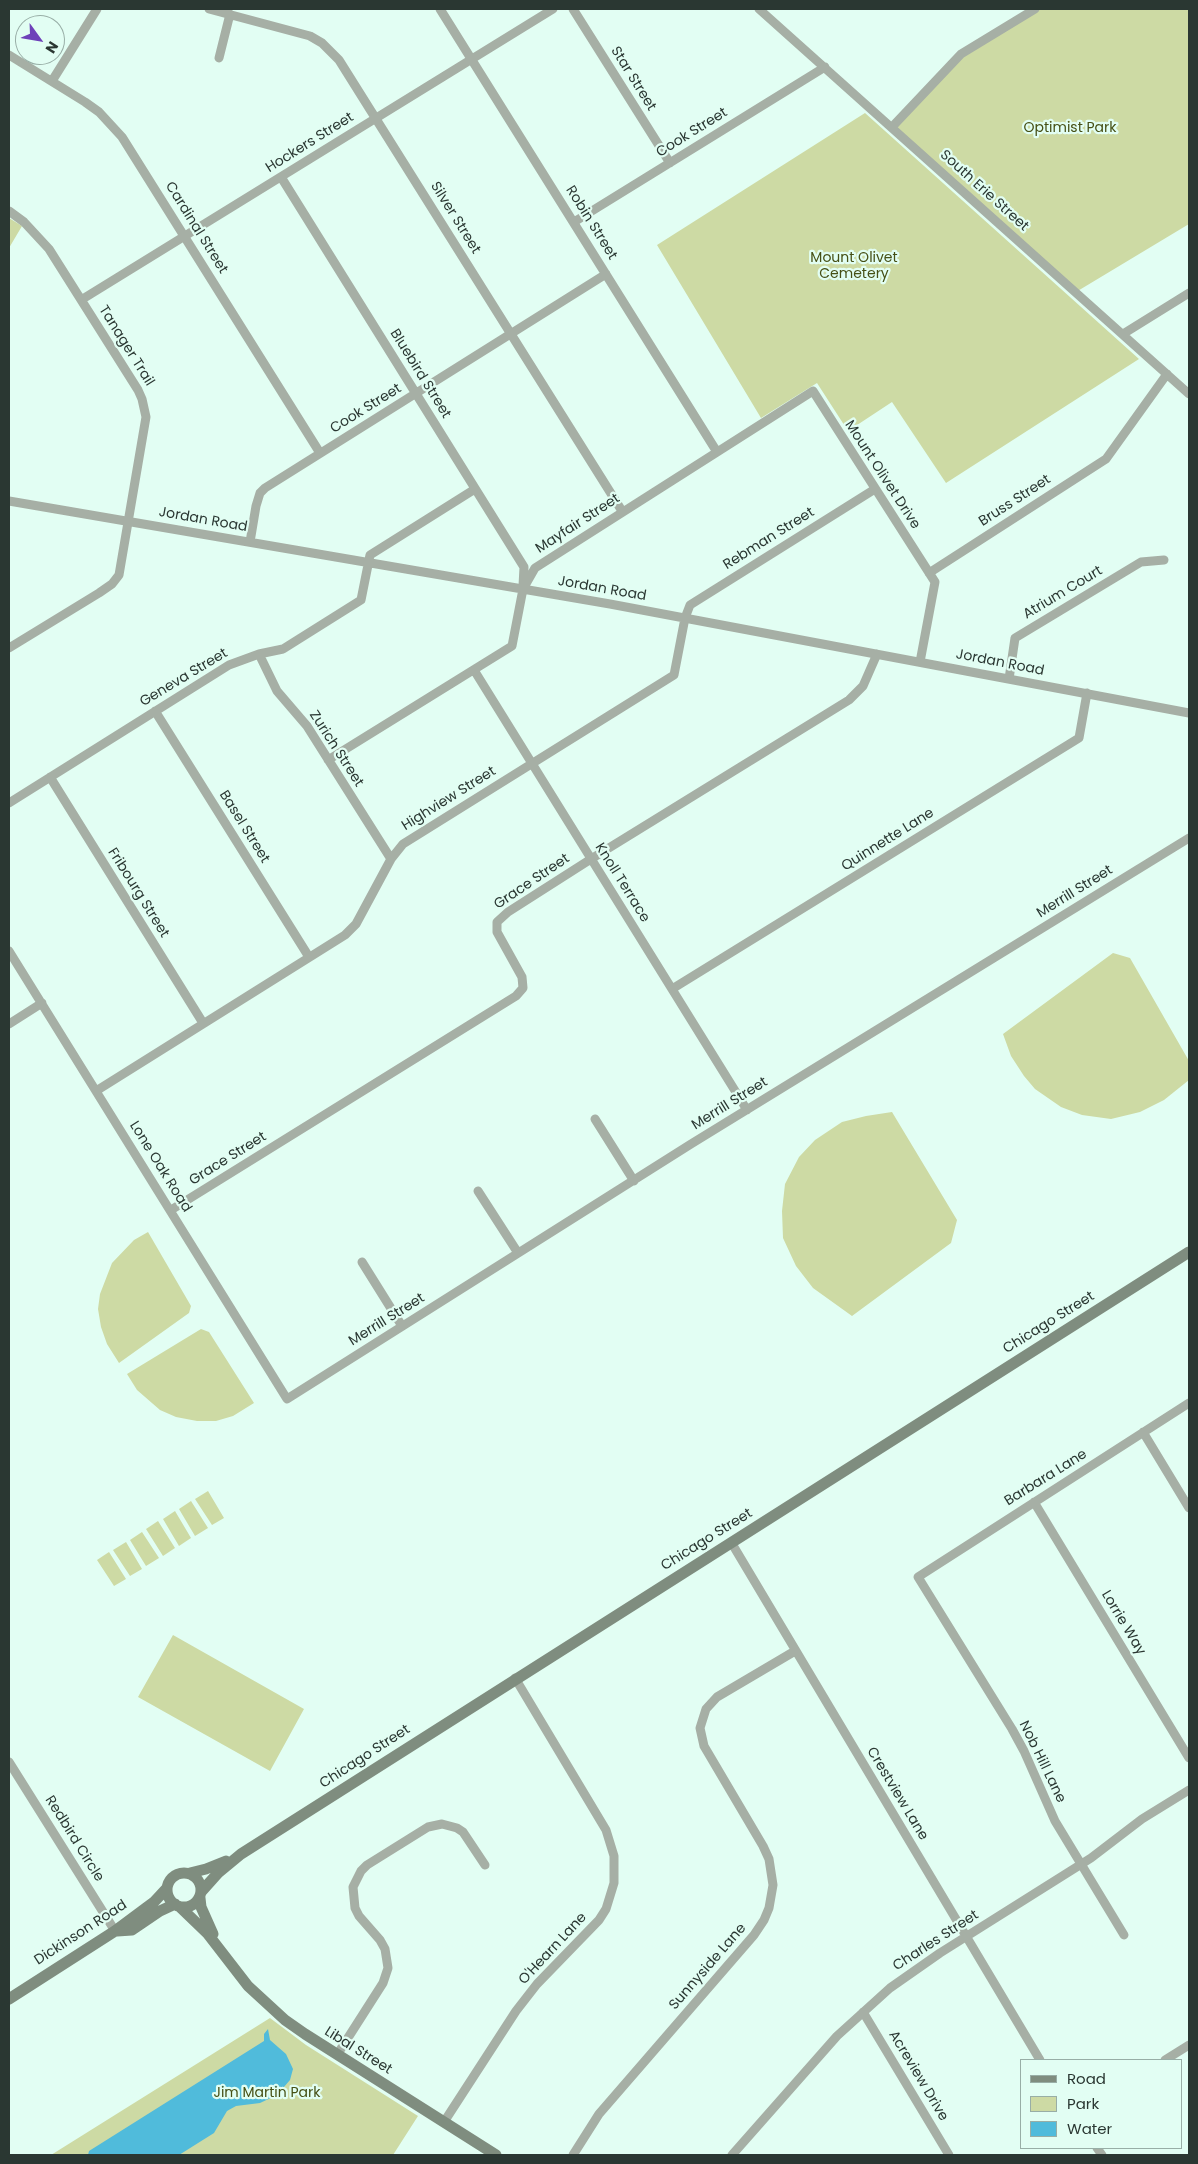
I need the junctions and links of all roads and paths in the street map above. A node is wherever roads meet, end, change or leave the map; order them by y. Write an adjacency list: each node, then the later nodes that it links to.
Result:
1 (97, 9): 13 (street)
2 (209, 9): 8 (street, Silver Street)
3 (440, 9): 11 (street, Robin Street)
4 (553, 9): 11 (street, Hockers Street)
5 (573, 9): 16 (street, Star Street)
6 (759, 9): 12 (street, South Erie Street)
7 (1034, 9): 15 (street)
8 (230, 14): 10 (street); 14 (street, Silver Street)
9 (9, 55): 13 (street, Cardinal Street)
10 (219, 58)
11 (472, 59): 14 (street, Hockers Street); 19 (street, Robin Street)
12 (825, 67): 15 (street, South Erie Street); 16 (street, Cook Street)
13 (52, 81): 20 (street, Cardinal Street)
14 (376, 118): 17 (street, Hockers Street); 24 (street, Silver Street)
15 (892, 127): 25 (street, South Erie Street)
16 (670, 163): 19 (street, Cook Street)
17 (280, 177): 20 (street, Hockers Street); 28 (street, Bluebird Street)
18 (9, 211): 23 (street, Tanager Trail)
19 (574, 222): 21 (street, Robin Street)
20 (185, 236): 23 (street, Hockers Street); 31 (street, Cardinal Street)
21 (606, 274): 24 (street, Cook Street); 30 (street, Robin Street)
22 (1189, 293): 25 (street)
23 (82, 300): 36 (street, Tanager Trail)
24 (511, 334): 28 (street, Cook Street); 35 (street, Silver Street)
25 (1123, 334): 26 (street, South Erie Street)
26 (1168, 374): 29 (street, South Erie Street); 40 (street, Bruss Street)
27 (813, 391): 30 (street, Mayfair Street); 33 (street, Mount Olivet Drive)
28 (416, 394): 31 (street, Cook Street); 32 (street, Bluebird Street)
29 (1189, 394)
30 (717, 452): 35 (street, Mayfair Street)
31 (320, 453): 37 (street, Cook Street)
32 (475, 489): 39 (street); 41 (street, Bluebird Street)
33 (875, 489): 40 (street, Mount Olivet Drive); 42 (street, Rebman Street)
34 (9, 501): 36 (street, Jordan Road)
35 (622, 511): 41 (street, Mayfair Street)
36 (130, 522): 37 (street, Jordan Road); 43 (street, Tanager Trail)
37 (250, 542): 39 (street, Jordan Road)
38 (1164, 560): 48 (street, Atrium Court)
39 (367, 563): 41 (street, Jordan Road); 44 (street, Geneva Street)
40 (929, 573): 46 (street)
41 (523, 589): 42 (street, Jordan Road); 47 (street, Mayfair Street)
42 (684, 618): 45 (street, Jordan Road); 53 (street, Highview Street)
43 (9, 648)
44 (259, 654): 50 (street, Geneva Street); 52 (street, Zurich Street)
45 (877, 654): 46 (street, Jordan Road); 58 (street, Grace Street)
46 (920, 662): 48 (street, Jordan Road)
47 (474, 670): 52 (street, Mayfair Street); 53 (street, Knoll Terrace)
48 (1009, 679): 49 (street, Jordan Road)
49 (1087, 694): 51 (street, Jordan Road); 61 (street, Quinnette Lane)
50 (155, 711): 54 (street, Geneva Street); 60 (street, Basel Street)
51 (1189, 712)
52 (328, 760): 57 (street, Zurich Street)
53 (532, 764): 57 (street, Highview Street); 58 (street, Knoll Terrace)
54 (50, 778): 55 (street, Geneva Street); 63 (street, Fribourg Street)
55 (9, 803)
56 (1189, 838): 66 (street, Merrill Street)
57 (390, 859): 60 (street, Highview Street)
58 (591, 859): 61 (street, Knoll Terrace); 70 (street, Grace Street)
59 (9, 951): 62 (street, Lone Oak Road)
60 (309, 957): 63 (street, Highview Street)
61 (672, 989): 66 (street, Knoll Terrace)
62 (42, 1003): 64 (street); 65 (street, Lone Oak Road)
63 (203, 1023): 65 (street, Highview Street)
64 (9, 1024)
65 (96, 1091): 70 (street, Lone Oak Road)
66 (747, 1110): 68 (street, Merrill Street)
67 (595, 1119): 68 (street)
68 (634, 1181): 72 (street, Merrill Street)
69 (478, 1191): 72 (street)
70 (171, 1210): 75 (street, Lone Oak Road)
71 (1189, 1252): 80 (street, Chicago Street)
72 (518, 1254): 74 (street, Merrill Street)
73 (362, 1262): 74 (street)
74 (402, 1326): 75 (street, Merrill Street)
75 (287, 1399)
76 (1189, 1403): 77 (street, Barbara Lane)
77 (1143, 1432): 78 (street, Barbara Lane); 79 (street)
78 (1034, 1502): 81 (street, Barbara Lane); 84 (street, Lorrie Way)
79 (1189, 1508)
80 (731, 1542): 82 (street, Crestview Lane); 83 (street, Chicago Street)
81 (918, 1577): 88 (street, Nob Hill Lane)
82 (795, 1650): 96 (street, Crestview Lane); 106 (street, Sunnyside Lane)
83 (516, 1678): 87 (street, Chicago Street); 104 (street, O'Hearn Lane)
84 (1189, 1758)
85 (9, 1762): 94 (street, Redbird Circle)
86 (1189, 1790): 88 (street, Charles Street)
87 (241, 1854): 90 (street, Chicago Street); 92 (street, Chicago Street)
88 (1081, 1864): 95 (street, Nob Hill Lane); 96 (street, Charles Street)
89 (485, 1865): 101 (street)
90 (190, 1873): 91 (street); 92 (street)
91 (167, 1888): 93 (street); 94 (street, Dickinson Road)
92 (200, 1895): 93 (street); 97 (street, Libal Street)
93 (177, 1905): 94 (street, Dickinson Road); 97 (street, Libal Street)
94 (115, 1931): 98 (street, Dickinson Road)
95 (1124, 1935)
96 (966, 1937): 99 (street, Charles Street); 102 (street, Crestview Lane)
97 (222, 1951): 101 (street, Libal Street)
98 (9, 1999)
99 (863, 2012): 107 (street, Charles Street); 108 (street, Acreview Drive)
100 (1189, 2045): 103 (street)
101 (337, 2055): 104 (street, Libal Street)
102 (1039, 2059)
103 (1167, 2059)
104 (444, 2122): 105 (street, Libal Street)
105 (496, 2155)
106 (573, 2155)
107 (732, 2155)
108 (949, 2155)

